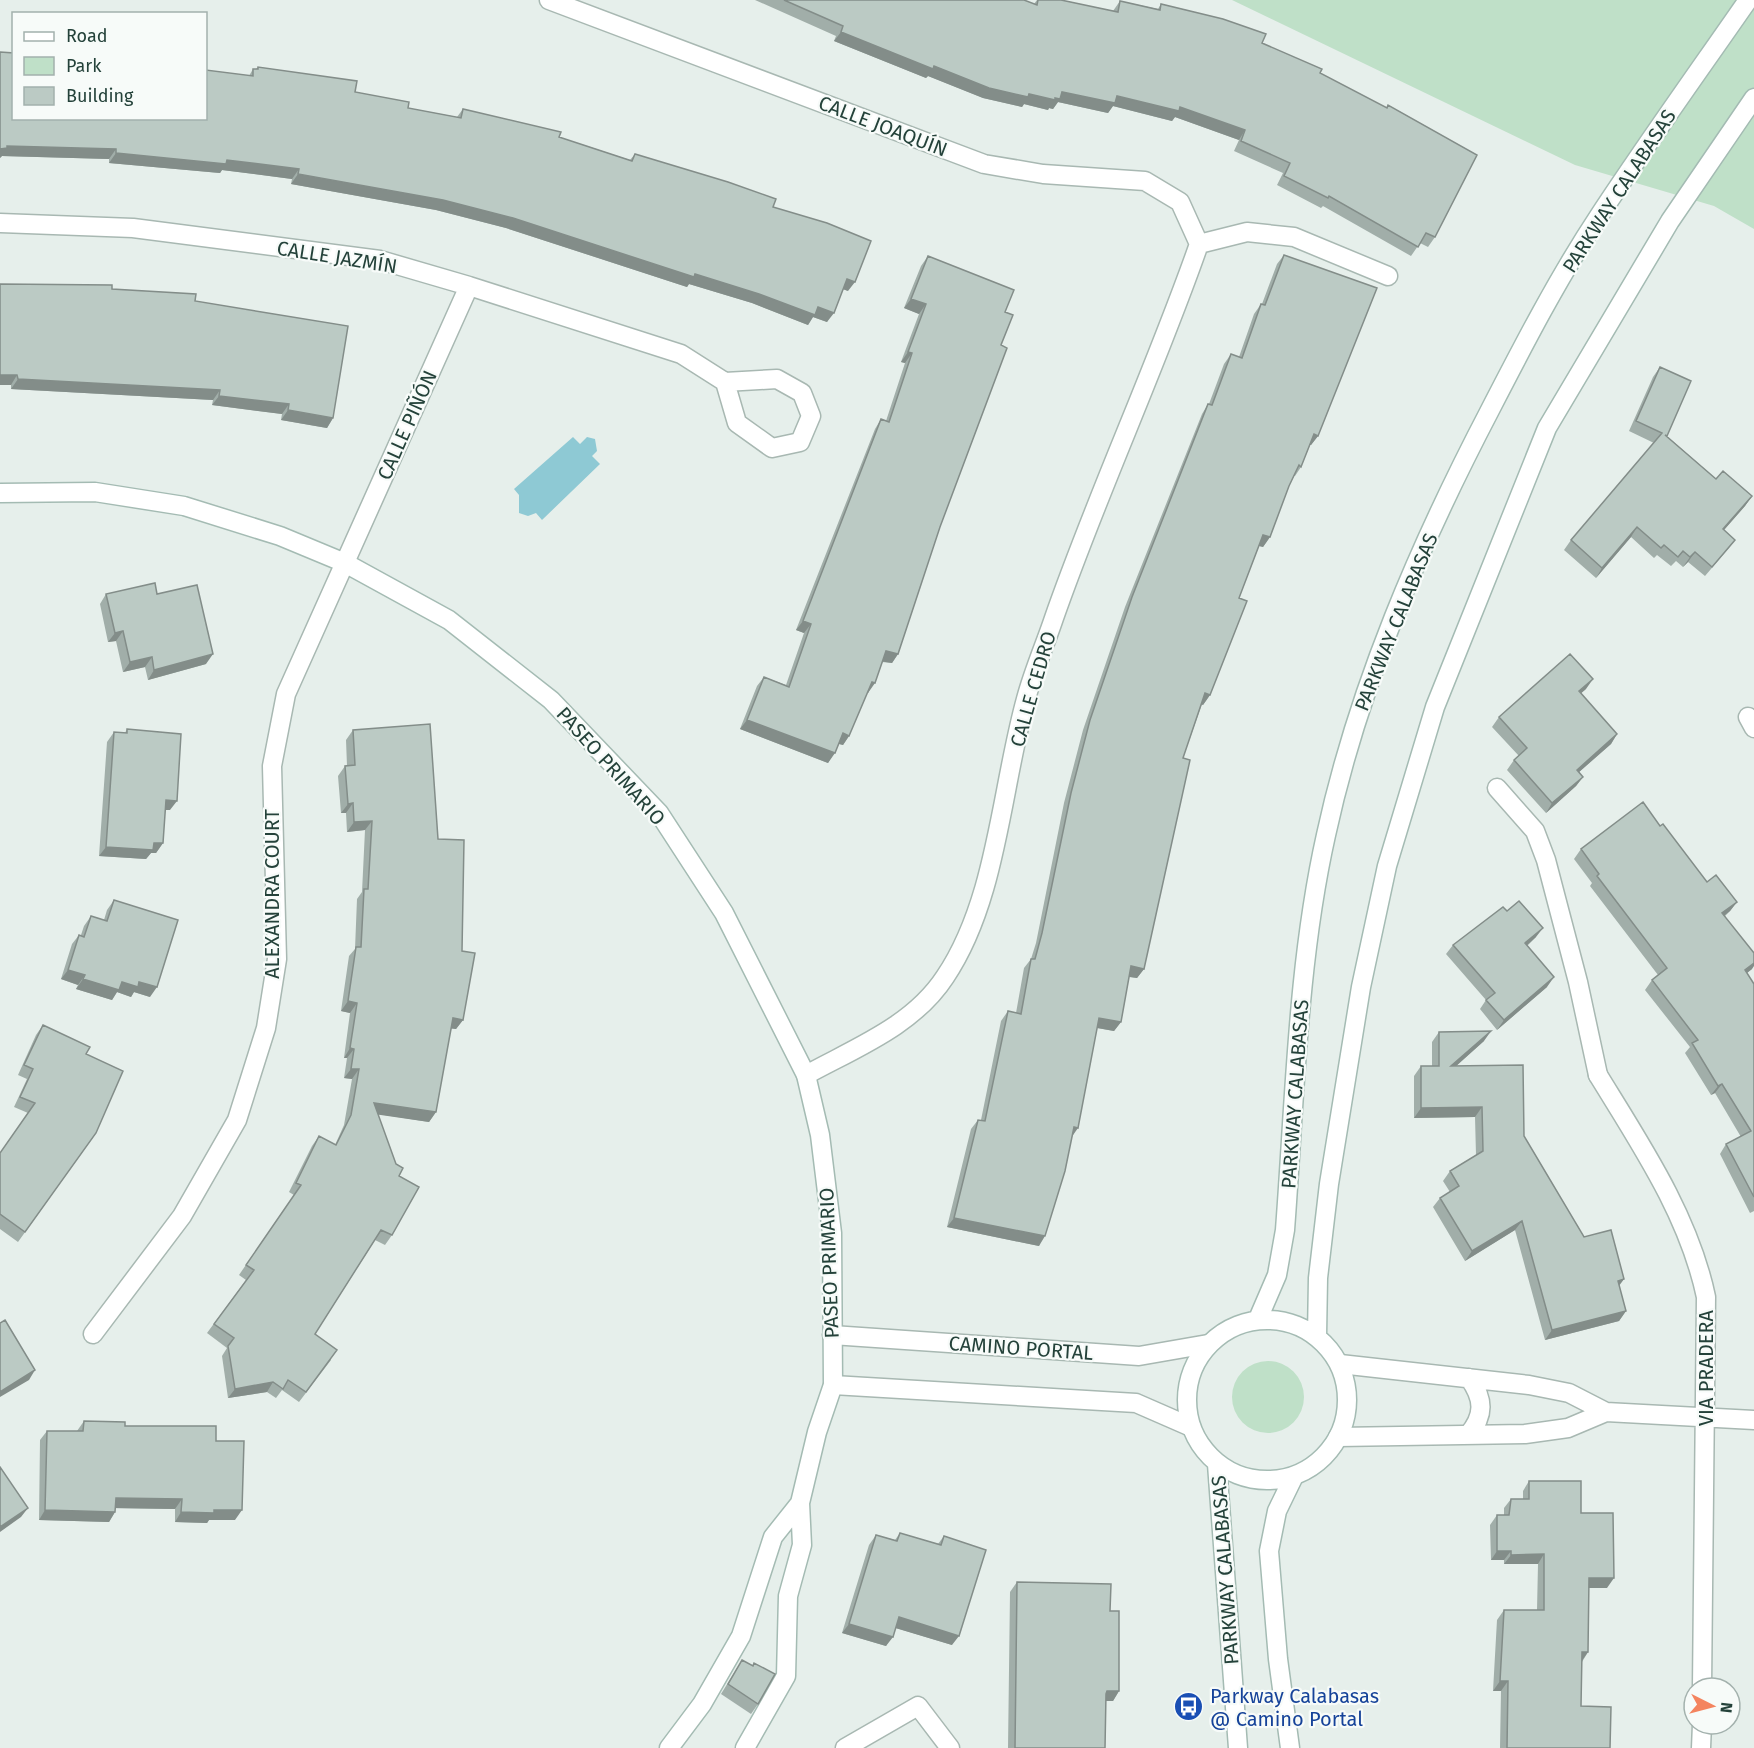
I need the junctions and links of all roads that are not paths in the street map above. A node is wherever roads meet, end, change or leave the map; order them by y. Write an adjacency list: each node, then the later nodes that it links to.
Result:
1 (549, 0): 5 (street, CALLE JOAQUÍN)
2 (1748, 0): 13 (street, PARKWAY CALABASAS)
3 (1754, 98): 16 (street, PARKWAY CALABASAS)
4 (0, 223): 7 (street, CALLE JAZMÍN)
5 (1199, 244): 6 (street); 12 (street, CALLE CEDRO)
6 (1388, 276)
7 (470, 286): 8 (street, CALLE JAZMÍN); 10 (street, CALLE PIÑÓN)
8 (725, 382): 8 (street)
9 (0, 493): 10 (street, PASEO PRIMARIO)
10 (345, 563): 12 (street, PASEO PRIMARIO); 14 (street, ALEXANDRA COURT)
11 (1497, 788): 22 (street, VIA PRADERA)
12 (806, 1075): 15 (street, PASEO PRIMARIO)
13 (1258, 1319): 16 (street); 17 (street)
14 (93, 1334)
15 (832, 1335): 17 (street, CAMINO PORTAL); 20 (street, PASEO PRIMARIO)
16 (1317, 1336): 18 (street)
17 (1208, 1344): 24 (street)
18 (1340, 1364): 19 (street); 26 (street)
19 (1469, 1378): 21 (street); 25 (street)
20 (833, 1385): 24 (street); 29 (street, PASEO PRIMARIO)
21 (1606, 1412): 22 (street); 25 (street)
22 (1705, 1417): 23 (street); 30 (street, VIA PRADERA)
23 (1754, 1420)
24 (1191, 1427): 27 (street)
25 (1468, 1435): 26 (street)
26 (1338, 1437): 28 (street)
27 (1217, 1464): 28 (street); 35 (street, PARKWAY CALABASAS)
28 (1294, 1476): 36 (street)
29 (800, 1503): 31 (street, PASEO PRIMARIO); 32 (street, PASEO PRIMARIO)
30 (1702, 1676)
31 (669, 1748)
32 (745, 1748)
33 (845, 1748): 34 (street)
34 (950, 1748)
35 (1238, 1748)
36 (1290, 1748)

